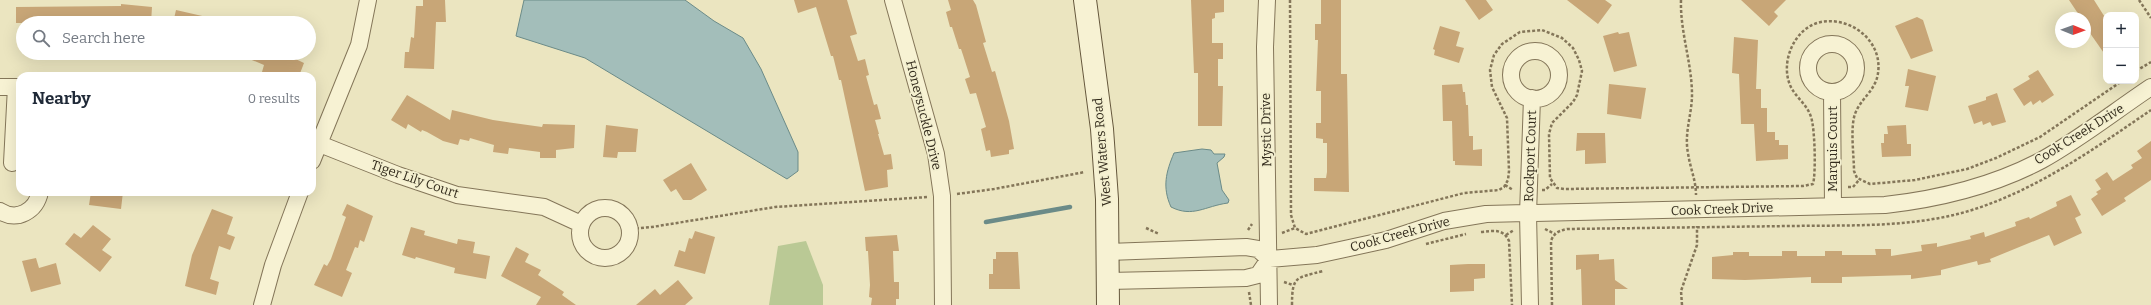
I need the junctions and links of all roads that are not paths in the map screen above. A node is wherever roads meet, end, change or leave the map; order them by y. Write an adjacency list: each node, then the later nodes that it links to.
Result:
1 (368, 0): 9 (street)
2 (893, 0): 22 (street, Honeysuckle Drive)
3 (1084, 0): 18 (street, West Waters Road)
4 (1267, 0): 19 (street, Mystic Drive)
5 (12, 87): 11 (street)
6 (2151, 87): 14 (street, Cook Creek Drive)
7 (1832, 92): 14 (street, Marquis Court)
8 (1532, 98): 16 (street, Rockport Court)
9 (316, 141)
10 (316, 143): 17 (street, Tiger Lily Court)
11 (11, 165)
12 (39, 196): 15 (street)
13 (299, 196): 21 (street)
14 (1833, 206): 16 (street, Cook Creek Drive)
15 (0, 211)
16 (1528, 214): 19 (street, Cook Creek Drive); 25 (street, Rockport Court)
17 (581, 224): 17 (street)
18 (1108, 252): 19 (street); 20 (street, West Waters Road)
19 (1269, 259): 20 (street); 24 (street, Mystic Drive)
20 (1108, 281): 23 (street, West Waters Road)
21 (262, 305)
22 (943, 305)
23 (1108, 305)
24 (1269, 305)
25 (1530, 305)

